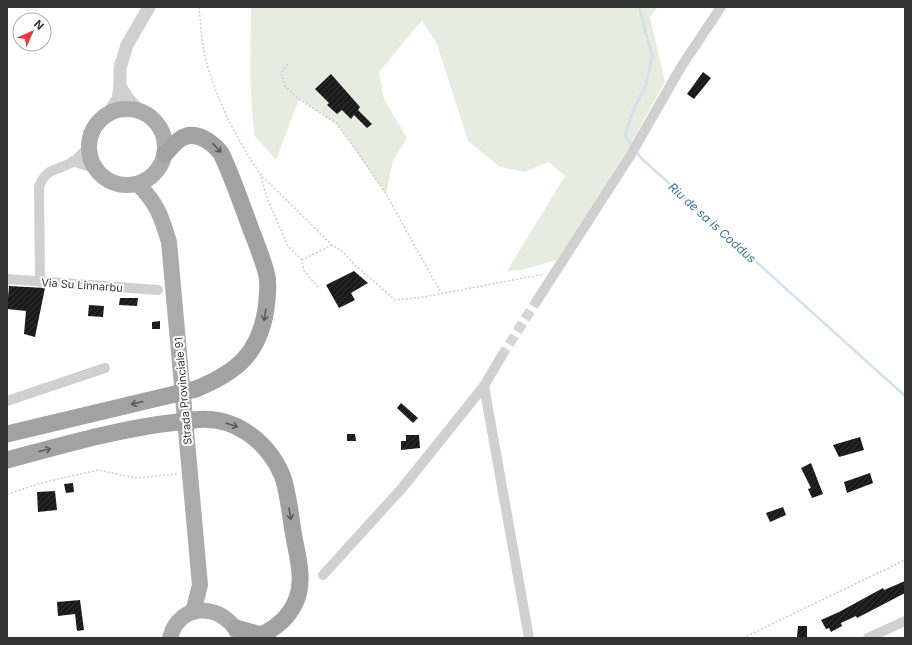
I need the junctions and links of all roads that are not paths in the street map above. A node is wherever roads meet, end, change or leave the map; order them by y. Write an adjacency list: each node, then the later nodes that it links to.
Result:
1 (149, 7): 3 (street)
2 (721, 7): 16 (street)
3 (120, 86): 4 (street); 5 (street)
4 (139, 110): 5 (main road); 7 (main road)
5 (108, 114): 6 (main road)
6 (89, 146): 8 (street); 9 (main road)
7 (165, 154): 10 (main road); 21 (highway, one-way to 21, bridge)
8 (73, 161): 9 (street); 14 (street)
9 (96, 169): 11 (main road)
10 (154, 175): 11 (main road); 12 (main road, Strada Provinciale 91)
11 (138, 184): 12 (main road, Strada Provinciale 91)
12 (153, 200): 24 (main road, Strada Provinciale 91)
13 (7, 279): 14 (street, Via Su Linnarbu)
14 (40, 282): 15 (street, Via Su Linnarbu)
15 (158, 290)
16 (536, 302)
17 (501, 357): 19 (street)
18 (106, 368): 20 (street)
19 (484, 386): 23 (street); 30 (street)
20 (7, 400)
21 (7, 434)
22 (7, 460): 28 (highway, one-way to 28)
23 (323, 574)
24 (200, 585): 25 (main road, Strada Provinciale 91); 26 (main road, Strada Provinciale 91)
25 (193, 612): 26 (main road); 29 (main road)
26 (217, 613): 28 (main road)
27 (905, 620): 31 (street)
28 (238, 633)
29 (170, 638)
30 (529, 638)
31 (868, 638)

